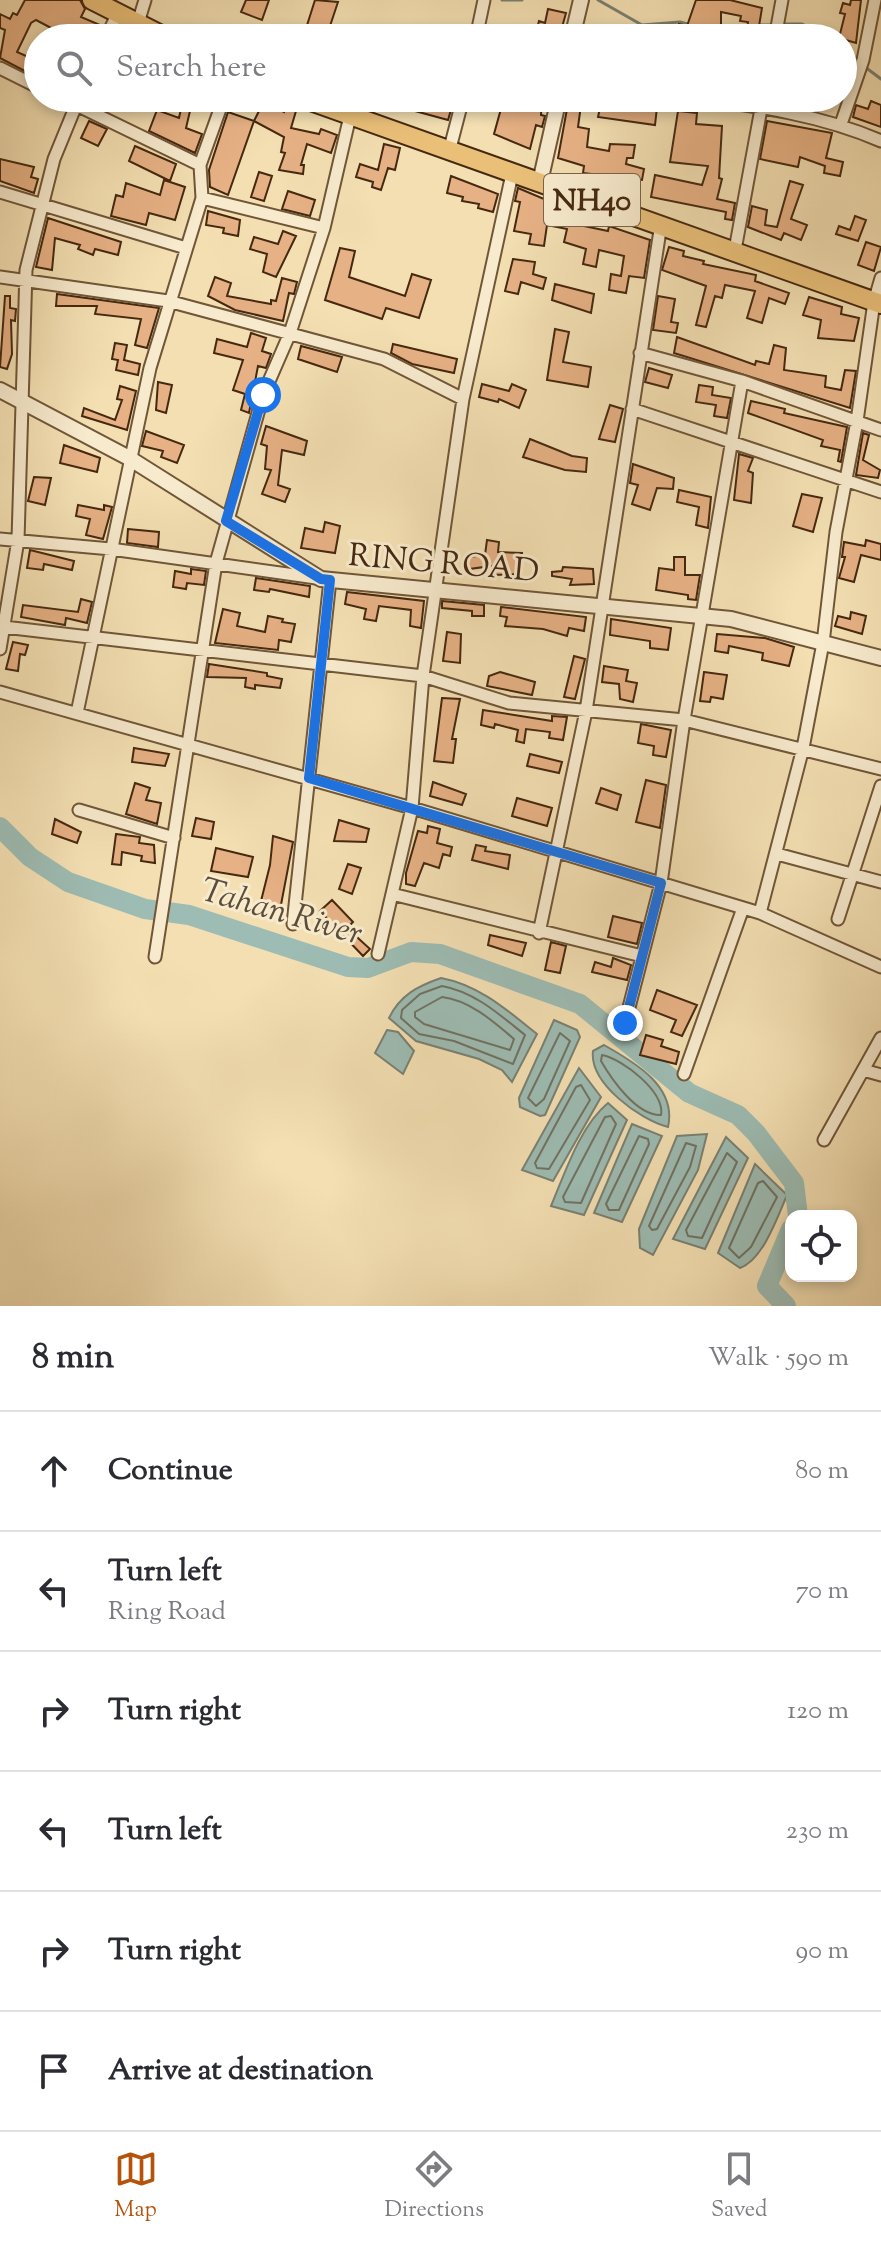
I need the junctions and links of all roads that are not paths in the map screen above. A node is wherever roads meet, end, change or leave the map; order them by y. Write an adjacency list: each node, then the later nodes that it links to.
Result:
1 (92, 0): 7 (highway)
2 (145, 0): 8 (street)
3 (484, 0): 10 (street)
4 (581, 0): 11 (street)
5 (782, 0): 12 (street)
6 (875, 0): 14 (street)
7 (118, 13): 8 (highway); 9 (street)
8 (138, 23)
9 (113, 24)
10 (479, 24)
11 (575, 24)
12 (778, 24)
13 (0, 68): 15 (street)
14 (857, 75)
15 (24, 80)
16 (74, 112): 34 (street)
17 (99, 112): 29 (street)
18 (219, 112): 29 (street)
19 (339, 112): 25 (highway, NH40)
20 (459, 112): 28 (street)
21 (556, 112): 31 (street)
22 (760, 112): 38 (street)
23 (798, 112): 26 (street)
24 (845, 112): 26 (street)
25 (350, 116): 28 (highway, NH40); 36 (street)
26 (841, 124): 27 (street)
27 (881, 141)
28 (449, 152): 30 (highway, NH40)
29 (200, 165): 33 (street)
30 (512, 174): 31 (highway, NH40); 48 (street)
31 (540, 182): 35 (highway, NH40)
32 (0, 192): 34 (street)
33 (202, 198): 36 (street); 37 (street)
34 (41, 205): 37 (street); 41 (street)
35 (661, 224): 38 (highway, NH40); 45 (street)
36 (324, 228): 44 (street)
37 (186, 248): 42 (street)
38 (735, 250): 43 (highway, NH40)
39 (0, 277): 41 (street)
40 (881, 278): 43 (street)
41 (25, 281): 42 (street); 49 (street)
42 (168, 301): 44 (street); 54 (street)
43 (877, 303): 51 (street)
44 (290, 333): 48 (street); 57 (street)
45 (640, 353): 46 (street); 50 (street)
46 (742, 381): 51 (street); 53 (street)
47 (0, 390): 49 (street, RING ROAD)
48 (463, 399): 63 (street)
49 (21, 401): 54 (street, RING ROAD); 59 (street)
50 (632, 409): 53 (street); 64 (street)
51 (857, 421): 52 (street); 55 (street)
52 (881, 430)
53 (731, 441): 55 (street); 65 (street)
54 (129, 458): 57 (street, RING ROAD); 60 (street)
55 (846, 478): 56 (street); 68 (street)
56 (881, 492)
57 (226, 521): 61 (street); 62 (street, RING ROAD)
58 (0, 539): 59 (street)
59 (18, 540): 60 (street); 66 (street)
60 (111, 549): 61 (street); 67 (street)
61 (216, 563): 62 (street); 70 (street)
62 (325, 580): 63 (street, RING ROAD); 72 (street)
63 (438, 592): 64 (street, RING ROAD); 73 (street)
64 (603, 604): 65 (street, RING ROAD); 75 (street)
65 (702, 615): 68 (street, RING ROAD); 77 (street)
66 (4, 627): 67 (street); 69 (street)
67 (92, 639): 70 (street); 76 (street)
68 (823, 643): 71 (street, RING ROAD); 79 (street)
69 (0, 649)
70 (203, 652): 72 (street); 78 (street)
71 (881, 658)
72 (320, 665): 73 (street); 81 (street)
73 (423, 676): 75 (street); 83 (street)
74 (0, 692): 76 (street)
75 (586, 711): 77 (street); 86 (street)
76 (77, 713): 78 (street)
77 (684, 720): 79 (street); 90 (street)
78 (189, 744): 81 (street); 85 (street)
79 (803, 748): 80 (street); 87 (street)
80 (881, 769)
81 (309, 778): 83 (street); 95 (street)
82 (881, 786): 88 (street)
83 (412, 808): 86 (street); 91 (street)
84 (79, 810): 85 (street)
85 (174, 838): 99 (street)
86 (558, 852): 90 (street); 96 (street)
87 (777, 854): 88 (street); 93 (street)
88 (852, 874): 89 (street); 94 (street)
89 (881, 882)
90 (661, 883): 92 (street); 98 (street)
91 (392, 894): 96 (street); 97 (street)
92 (743, 908): 93 (street); 104 (street)
93 (760, 913): 100 (street)
94 (838, 919)
95 (293, 924)
96 (539, 933): 98 (street)
97 (378, 954)
98 (642, 956): 101 (street)
99 (155, 957)
100 (881, 967)
101 (625, 1023)
102 (881, 1038): 103 (street)
103 (863, 1070): 105 (street); 106 (street)
104 (684, 1074)
105 (881, 1075)
106 (824, 1140)

